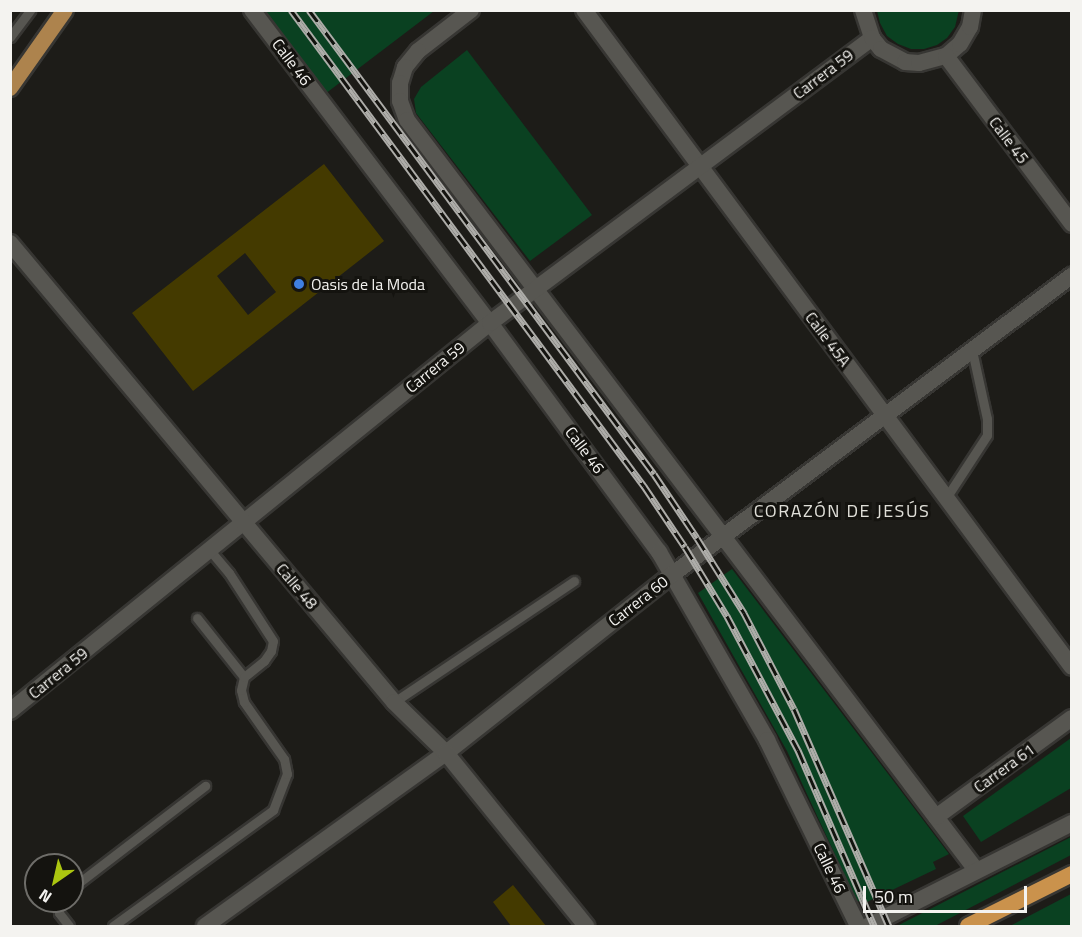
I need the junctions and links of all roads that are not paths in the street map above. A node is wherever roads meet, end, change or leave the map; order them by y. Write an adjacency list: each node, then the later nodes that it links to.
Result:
1 (30, 10): 8 (lane)
2 (65, 10): 11 (main road)
3 (252, 10): 17 (street, Calle 46)
4 (471, 10): 16 (street)
5 (584, 10): 12 (street, Calle 45A)
6 (863, 10): 9 (street)
7 (973, 10): 10 (street)
8 (10, 37)
9 (872, 38): 10 (street); 12 (street, Carrera 59)
10 (946, 56): 13 (street, Calle 45)
11 (10, 88)
12 (700, 166): 16 (street, Carrera 59); 19 (street, Calle 45A)
13 (1071, 224)
14 (10, 243): 21 (street, Calle 48)
15 (1071, 276): 18 (street, Carrera 60)
16 (536, 289): 17 (street, Carrera 59); 22 (street)
17 (490, 323): 21 (street, Carrera 59); 24 (street, Calle 46)
18 (972, 350): 19 (street, Carrera 60); 20 (lane)
19 (885, 416): 20 (street, Calle 45A); 22 (street, Carrera 60)
20 (946, 498): 27 (street, Calle 45A)
21 (244, 523): 23 (street, Carrera 59); 29 (street, Calle 48)
22 (723, 536): 24 (street, Carrera 60); 34 (street)
23 (210, 550): 28 (lane); 30 (street, Carrera 59)
24 (673, 574): 32 (street, Carrera 60); 44 (street, Calle 46)
25 (574, 580): 29 (lane)
26 (197, 618): 28 (lane)
27 (1071, 667)
28 (244, 676): 41 (lane)
29 (394, 702): 32 (street, Calle 48)
30 (10, 711)
31 (1071, 718): 34 (street, Carrera 61)
32 (446, 753): 42 (street, Carrera 60); 43 (street, Calle 48)
33 (205, 786): 38 (lane)
34 (936, 818): 36 (street)
35 (1071, 823): 36 (street)
36 (976, 870): 45 (street)
37 (1071, 874): 46 (highway)
38 (84, 879)
39 (59, 913): 40 (lane)
40 (69, 927)
41 (114, 927)
42 (205, 927)
43 (586, 927)
44 (858, 927)
45 (868, 927)
46 (968, 927)

